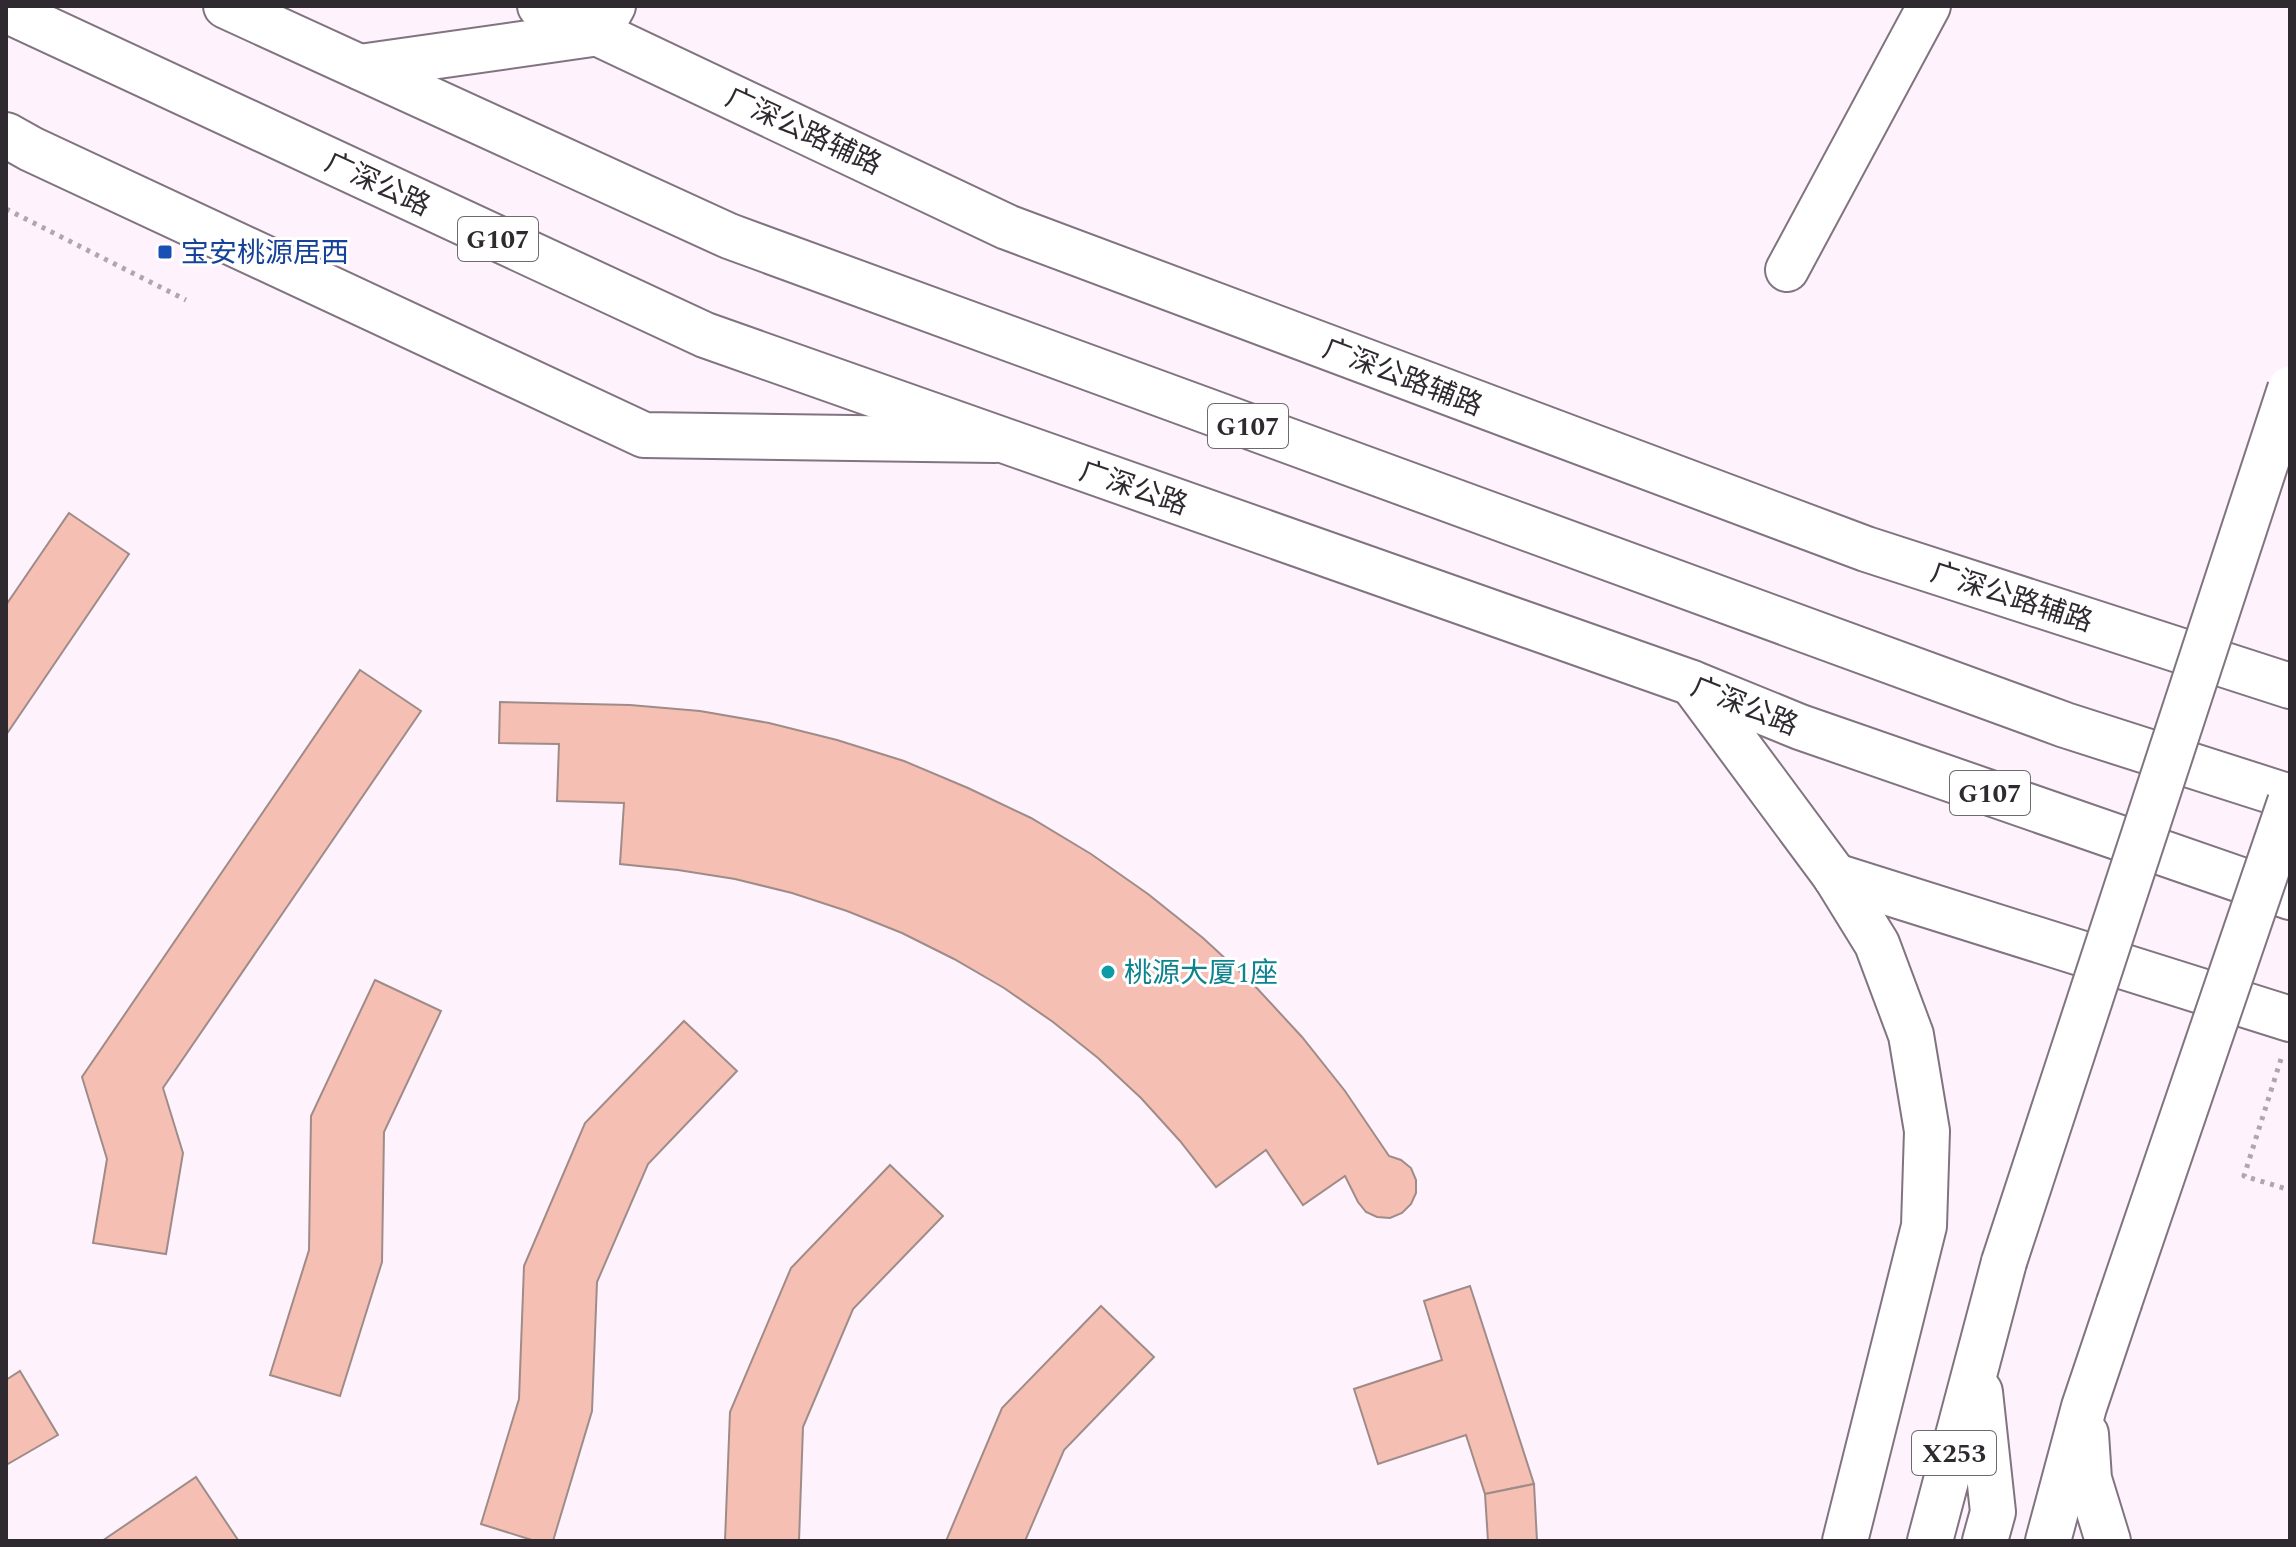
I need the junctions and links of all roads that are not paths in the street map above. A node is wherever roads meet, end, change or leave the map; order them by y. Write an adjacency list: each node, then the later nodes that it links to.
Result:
1 (226, 6): 6 (main road, G107)
2 (540, 6): 5 (main road, 广深公路辅路)
3 (1929, 6): 8 (street)
4 (6, 10): 10 (main road, 广深公路 / G107)
5 (606, 20): 6 (main road); 12 (main road, 广深公路辅路)
6 (360, 67): 13 (main road, G107)
7 (6, 135): 10 (main road)
8 (1787, 270)
9 (2290, 389): 17 (main road, bridge)
10 (1002, 440): 11 (main road, 广深公路 / G107)
11 (1692, 683): 14 (main road); 15 (main road, 广深公路 / G107)
12 (2290, 686)
13 (2290, 800): 18 (main road, bridge)
14 (1835, 876): 16 (main road); 19 (main road)
15 (2290, 897)
16 (2285, 1038)
17 (1977, 1366): 20 (main road, X253); 21 (main road)
18 (2084, 1407): 22 (main road); 23 (main road)
19 (1845, 1541)
20 (1930, 1541)
21 (1985, 1541)
22 (2048, 1541)
23 (2108, 1541)

